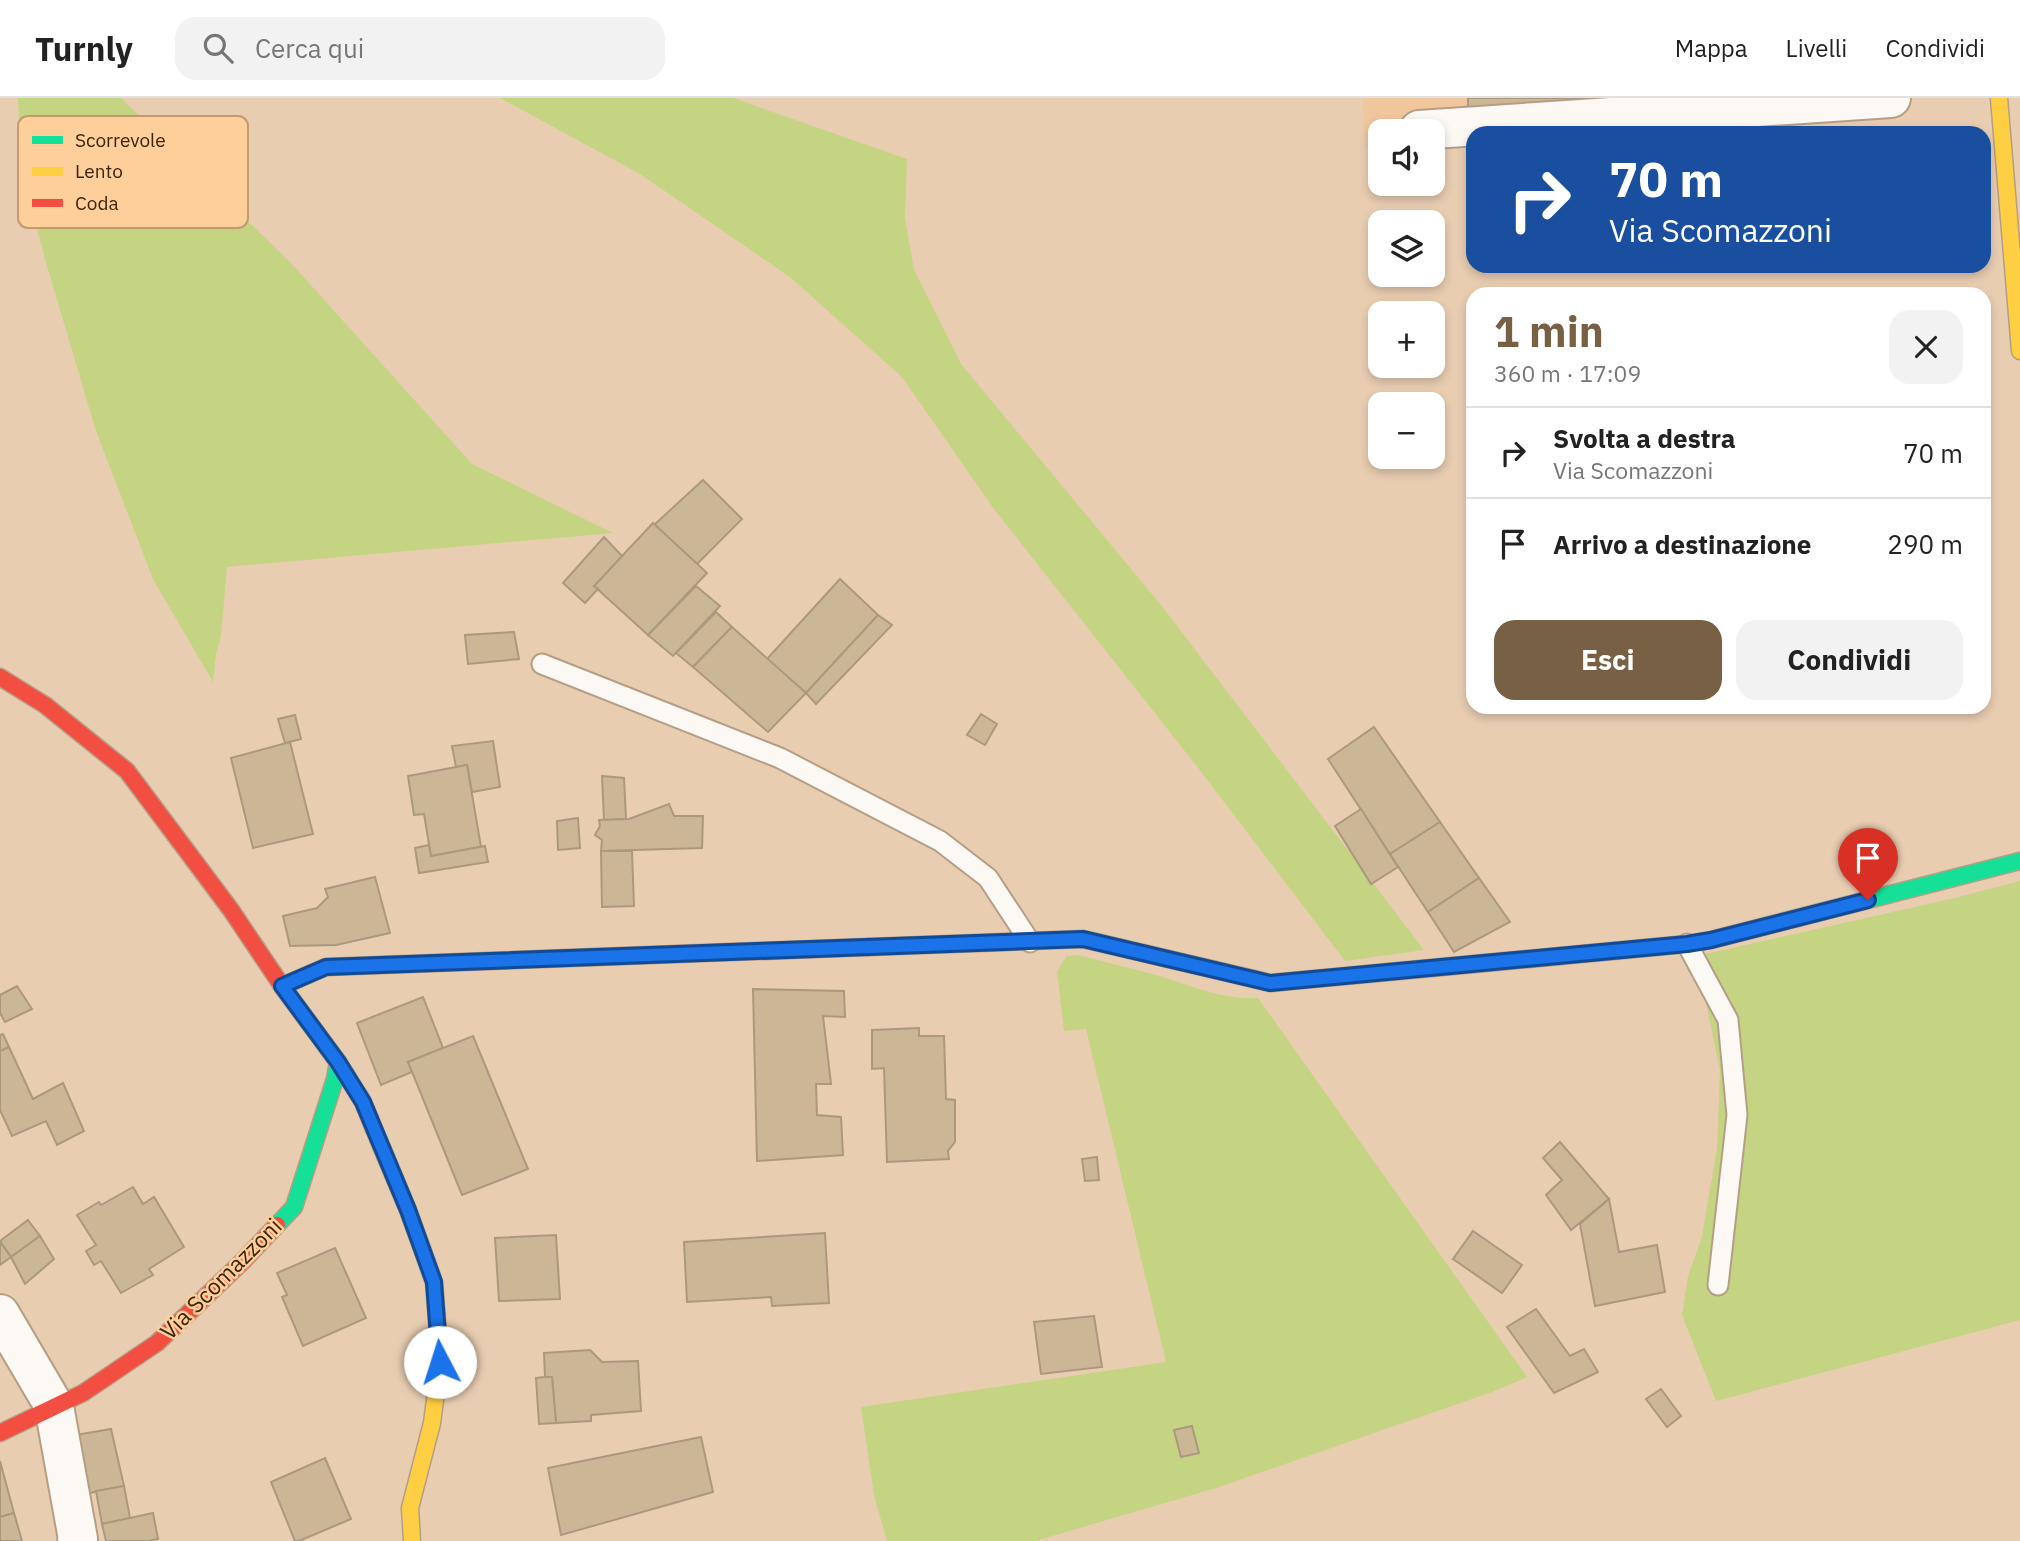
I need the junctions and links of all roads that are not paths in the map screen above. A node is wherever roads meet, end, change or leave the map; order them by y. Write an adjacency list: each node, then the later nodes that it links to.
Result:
1 (1891, 98): 3 (street)
2 (1999, 98): 6 (street)
3 (1478, 126)
4 (1466, 127): 5 (street)
5 (1445, 128)
6 (2020, 351)
7 (542, 664): 10 (lane)
8 (0, 677): 12 (street)
9 (2020, 861): 11 (street)
10 (1030, 942): 11 (street); 12 (street)
11 (1687, 944): 14 (lane)
12 (282, 986): 13 (street)
13 (338, 1062): 16 (street, Via Scomazzoni); 19 (street)
14 (1718, 1284)
15 (0, 1314): 16 (street)
16 (54, 1406): 17 (street, Via Scomazzoni); 18 (street)
17 (0, 1433)
18 (77, 1541)
19 (412, 1541)

